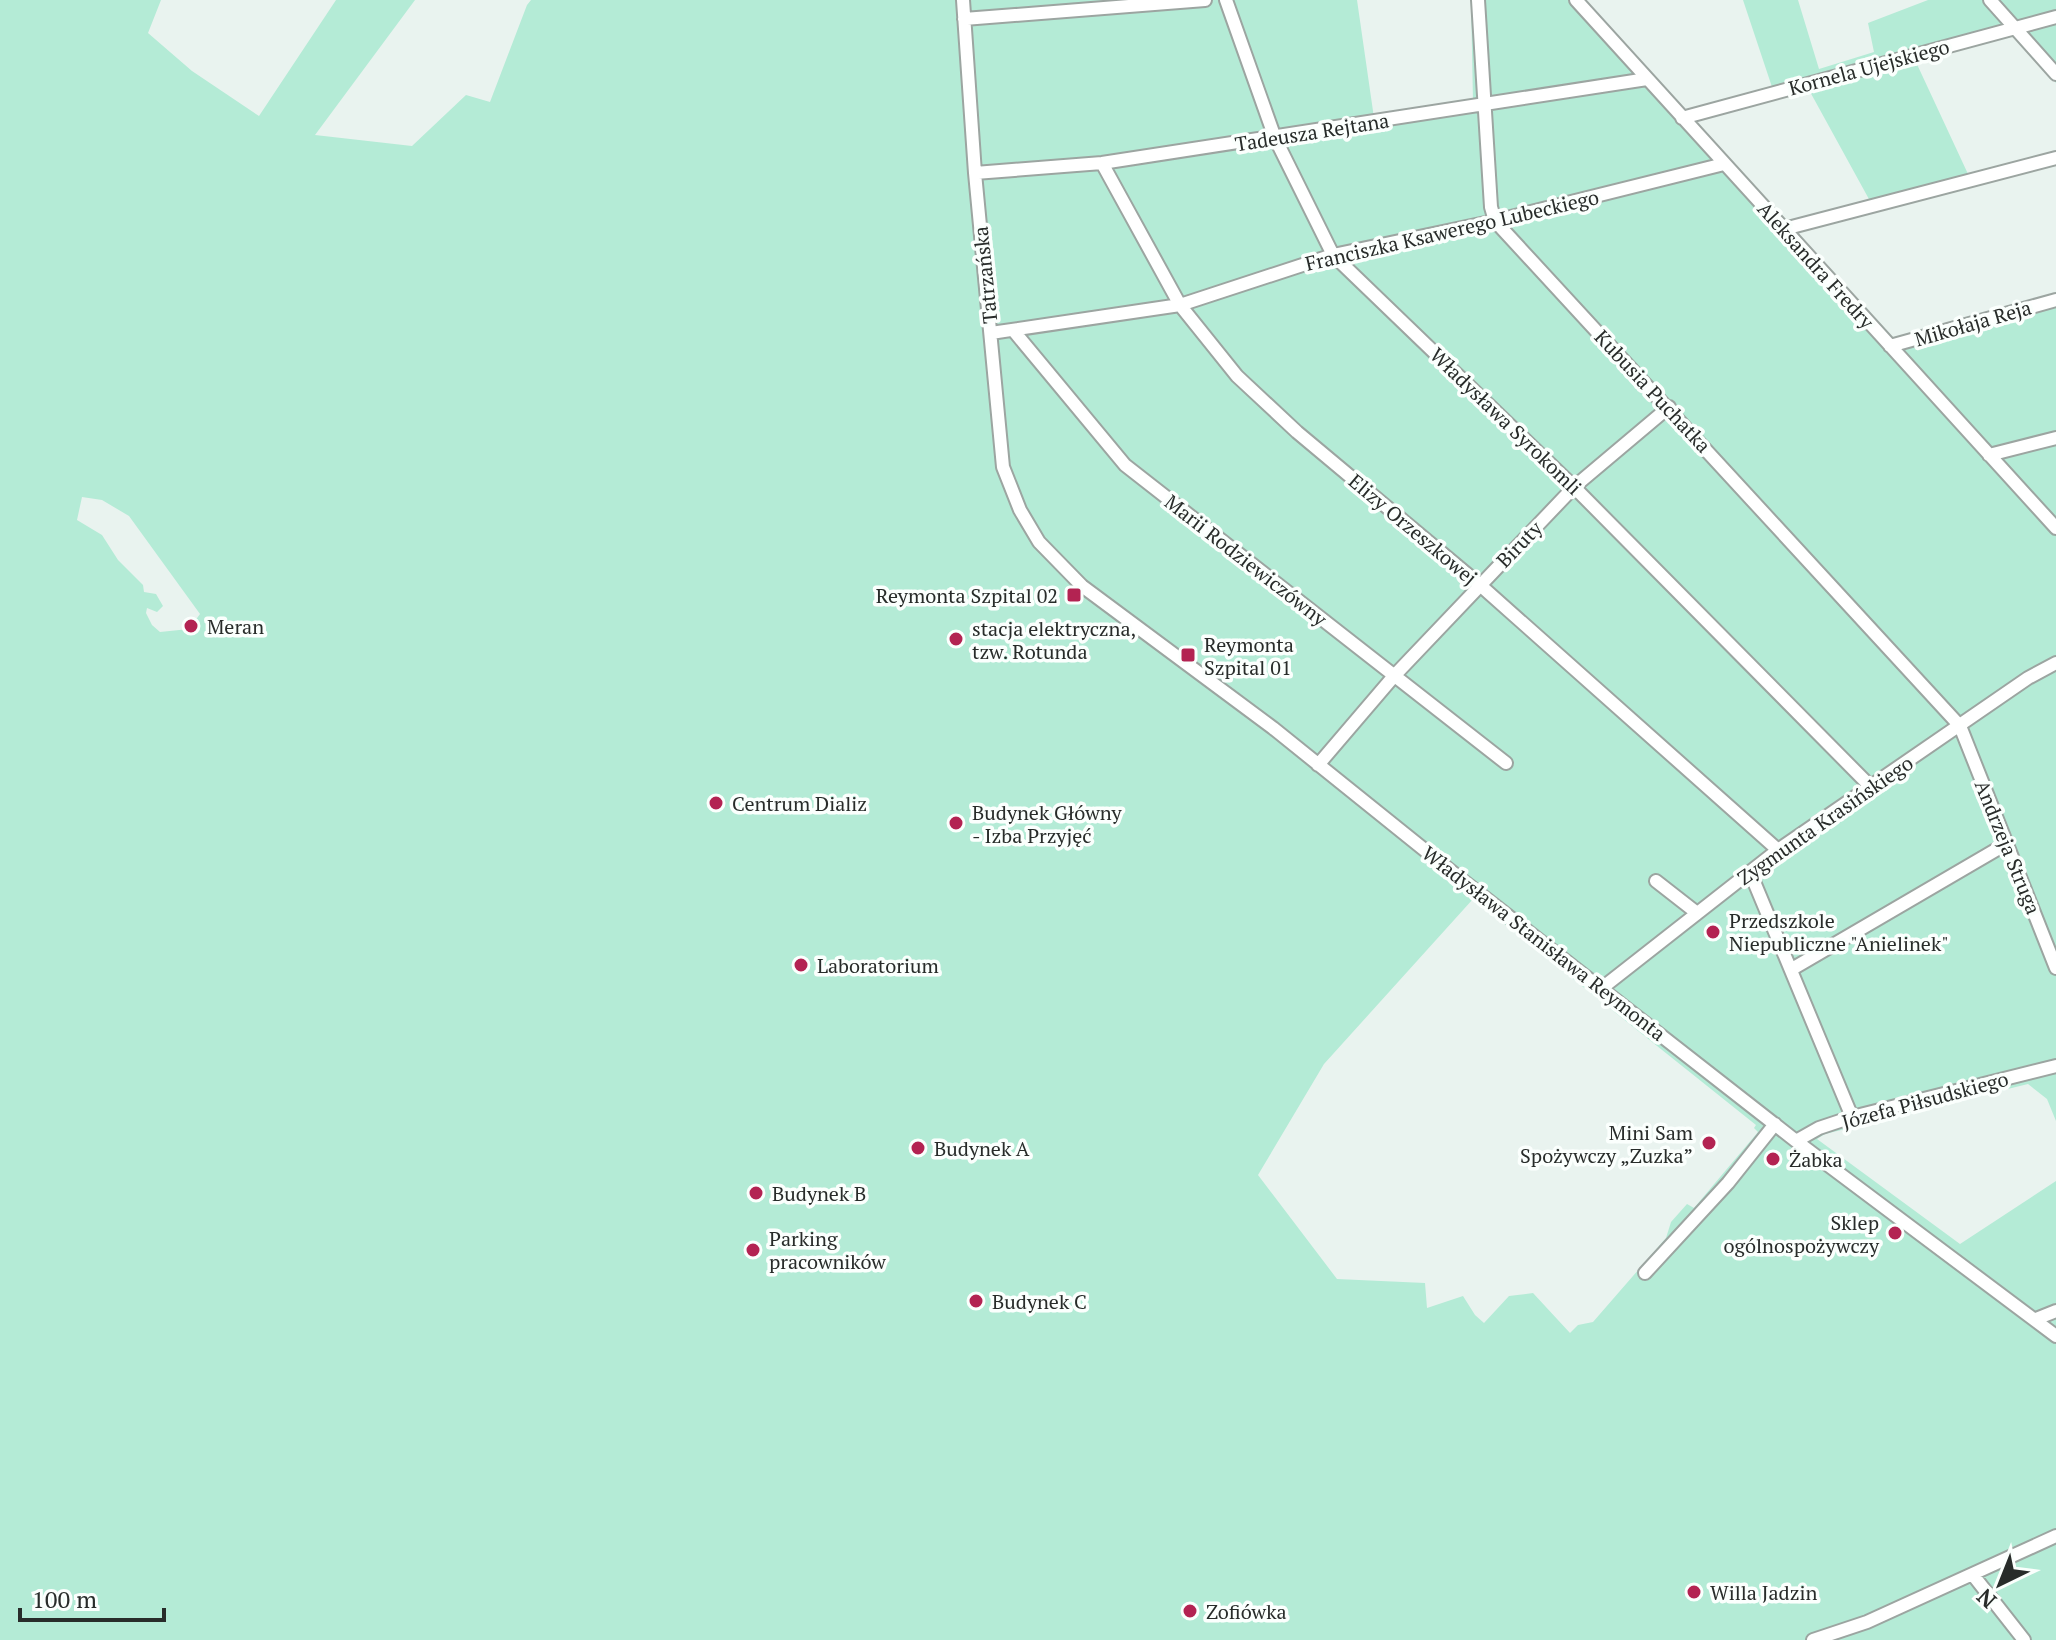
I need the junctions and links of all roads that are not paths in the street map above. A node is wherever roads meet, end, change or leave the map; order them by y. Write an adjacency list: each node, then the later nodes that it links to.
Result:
1 (963, 0): 8 (street, Tatrzańska)
2 (1205, 0): 8 (street)
3 (1226, 0): 14 (street, Władysława Syrokomli)
4 (1478, 0): 12 (street)
5 (1990, 0): 9 (street)
6 (1583, 1): 11 (street, Aleksandra Fredry)
7 (2056, 17): 9 (street, Kornela Ujejskiego)
8 (964, 19): 18 (street, Tatrzańska)
9 (2014, 27): 10 (street); 13 (street, Kornela Ujejskiego)
10 (2056, 74)
11 (1647, 79): 12 (street, Tadeusza Rejtana); 13 (street, Aleksandra Fredry)
12 (1486, 104): 14 (street, Tadeusza Rejtana); 19 (street)
13 (1682, 118): 17 (street, Aleksandra Fredry)
14 (1275, 138): 16 (street, Tadeusza Rejtana); 21 (street, Władysława Syrokomli)
15 (2056, 158): 20 (street)
16 (1102, 163): 18 (street, Tadeusza Rejtana); 23 (street, Elizy Orzeszkowej)
17 (1724, 164): 19 (street, Franciszka Ksawerego Lubeckiego); 20 (street, Aleksandra Fredry)
18 (975, 173): 25 (street, Tatrzańska)
19 (1495, 221): 21 (street, Franciszka Ksawerego Lubeckiego); 27 (street, Kubusia Puchatka)
20 (1784, 229): 26 (street, Aleksandra Fredry)
21 (1333, 255): 23 (street, Franciszka Ksawerego Lubeckiego); 30 (street, Władysława Syrokomli)
22 (2056, 300): 26 (street, Mikołaja Reja)
23 (1180, 305): 24 (street, Franciszka Ksawerego Lubeckiego); 33 (street, Elizy Orzeszkowej)
24 (1013, 330): 25 (street, Franciszka Ksawerego Lubeckiego); 35 (street, Marii Rodziewiczówny)
25 (991, 333): 32 (street, Tatrzańska)
26 (1890, 346): 29 (street, Aleksandra Fredry)
27 (1669, 407): 30 (street, Biruty); 36 (street, Kubusia Puchatka)
28 (2056, 438): 29 (street)
29 (1989, 455): 31 (street, Aleksandra Fredry)
30 (1574, 487): 33 (street, Biruty); 39 (street, Władysława Syrokomli)
31 (2056, 528)
32 (1039, 542): 38 (street, Władysława Stanisława Reymonta)
33 (1480, 585): 35 (street, Biruty); 41 (street, Elizy Orzeszkowej)
34 (2056, 663): 36 (street, Zygmunta Krasińskiego)
35 (1394, 676): 37 (street, Marii Rodziewiczówny); 38 (street, Biruty)
36 (1960, 726): 39 (street, Zygmunta Krasińskiego); 40 (street, Andrzeja Struga)
37 (1506, 763)
38 (1318, 765): 47 (street, Władysława Stanisława Reymonta)
39 (1871, 787): 41 (street, Zygmunta Krasińskiego)
40 (2006, 844): 45 (street, Andrzeja Struga); 46 (street)
41 (1778, 850): 42 (street, Zygmunta Krasińskiego)
42 (1750, 872): 44 (street, Zygmunta Krasińskiego); 46 (street)
43 (1656, 881): 44 (street)
44 (1697, 913): 47 (street, Zygmunta Krasińskiego)
45 (2056, 968)
46 (1792, 969): 49 (street)
47 (1602, 988): 50 (street, Władysława Stanisława Reymonta)
48 (2056, 1066): 49 (street, Józefa Piłsudskiego)
49 (1852, 1117): 51 (street, Józefa Piłsudskiego)
50 (1775, 1124): 51 (street, Władysława Stanisława Reymonta); 52 (street)
51 (1796, 1141): 54 (street, Władysława Stanisława Reymonta)
52 (1645, 1273)
53 (2056, 1311): 54 (street)
54 (2036, 1319): 55 (street, Władysława Stanisława Reymonta)
55 (2056, 1336)
56 (2056, 1536): 57 (street)
57 (1973, 1575): 58 (street); 59 (street)
58 (1813, 1640)
59 (2024, 1640)

